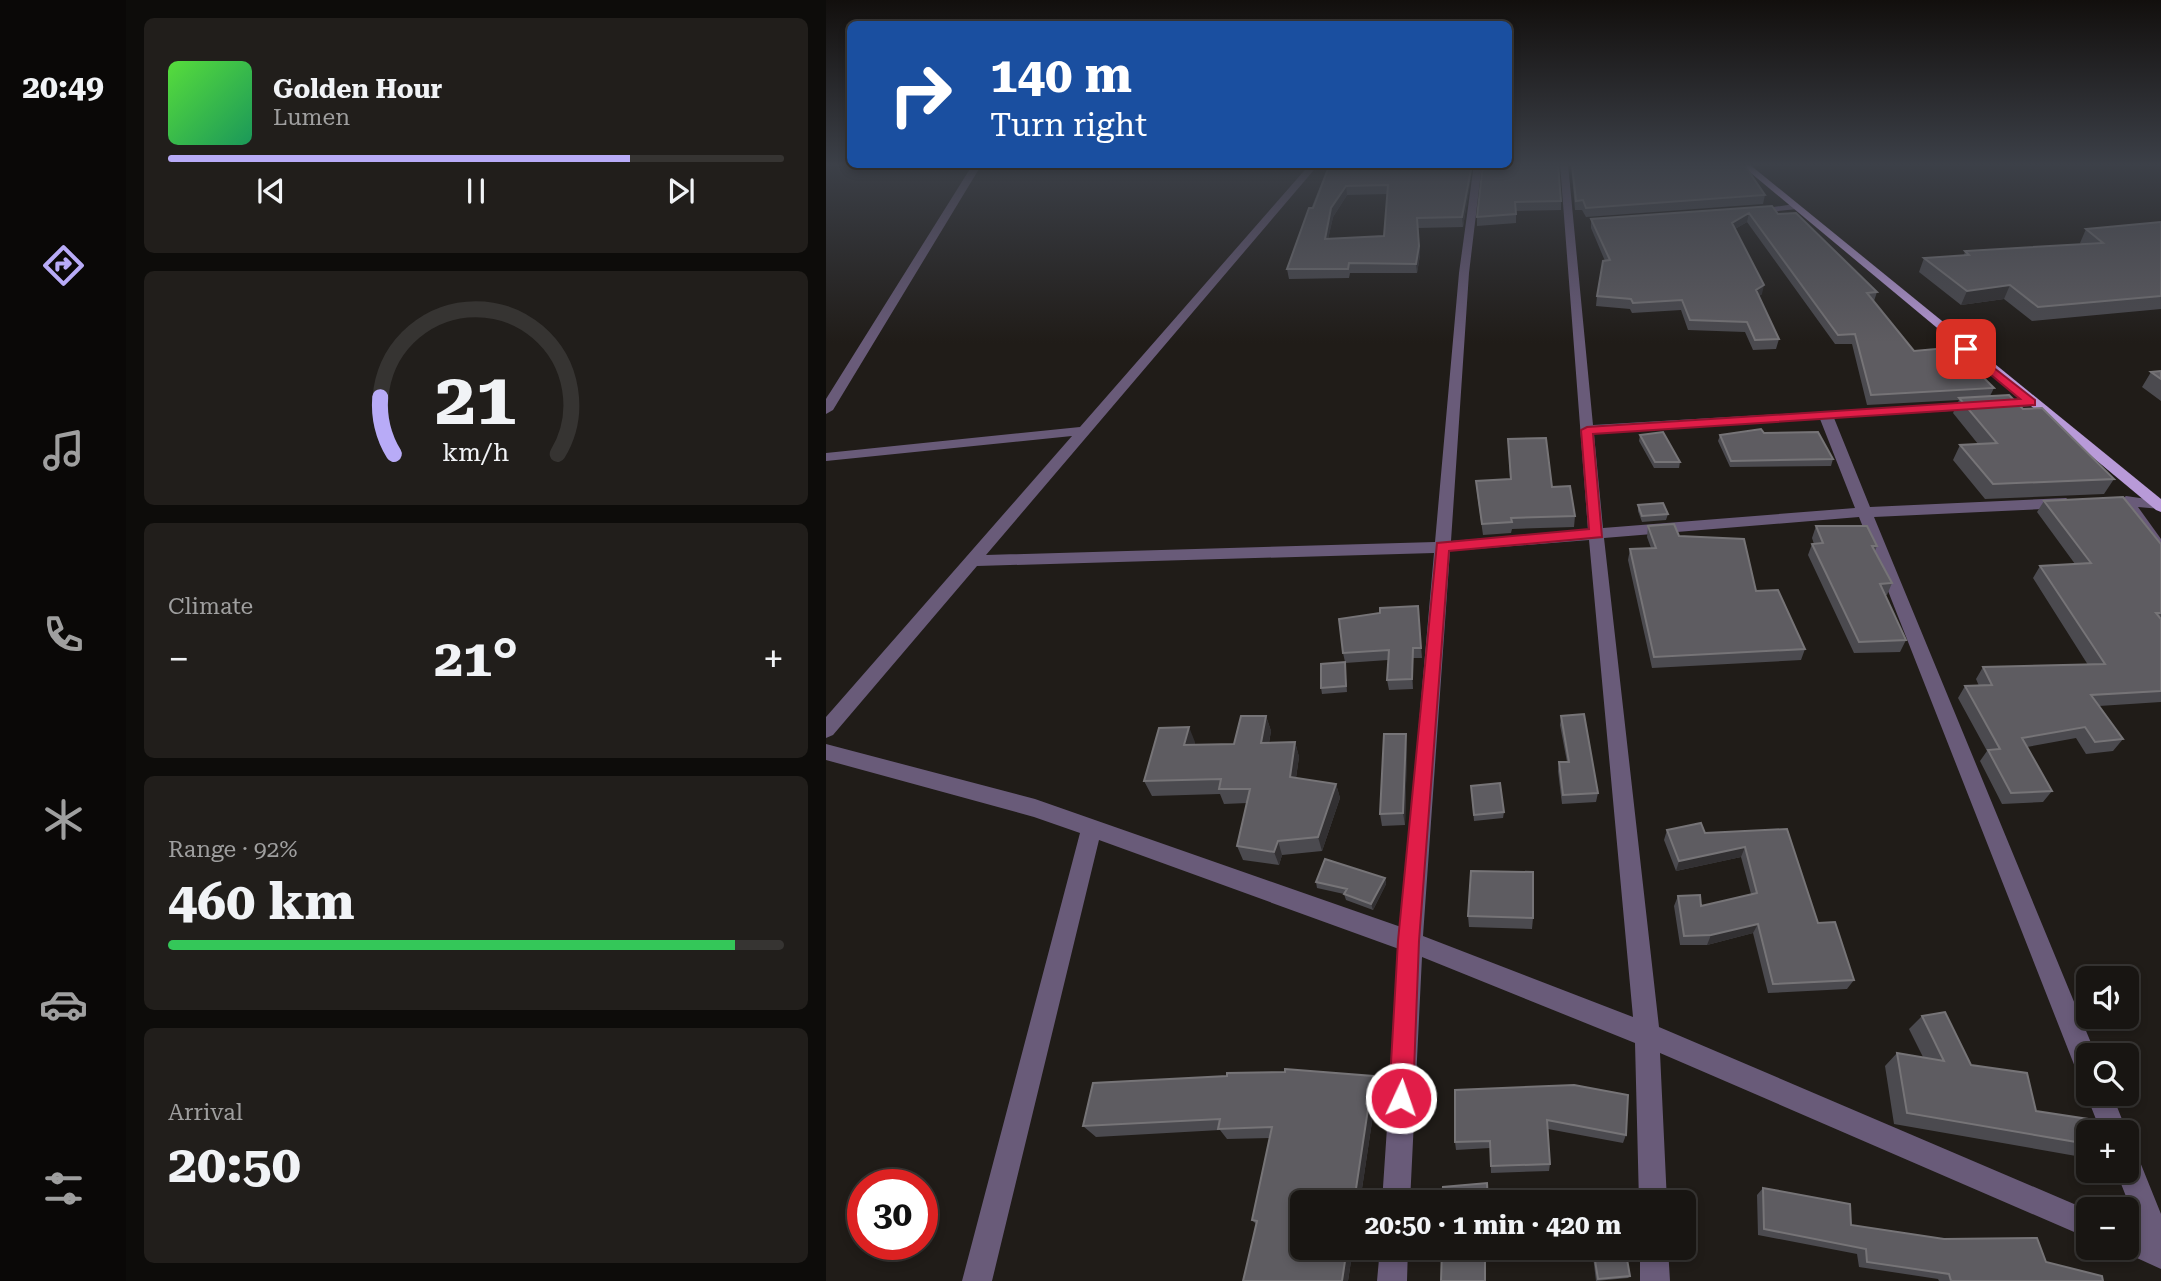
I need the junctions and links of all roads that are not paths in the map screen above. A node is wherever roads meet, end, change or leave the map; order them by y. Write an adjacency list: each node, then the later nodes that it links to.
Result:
1 (941, 224): 7 (street)
2 (1263, 224): 10 (street)
3 (1468, 224): 16 (street)
4 (1575, 224): 9 (street)
5 (1814, 224): 6 (main road)
6 (2031, 402): 8 (street); 13 (main road)
7 (826, 410)
8 (1825, 414): 9 (street); 14 (street)
9 (1587, 430): 15 (street)
10 (1084, 431): 11 (street); 18 (street)
11 (826, 457)
12 (2084, 503): 14 (street)
13 (2160, 506): 17 (street)
14 (1864, 512): 15 (street); 24 (street)
15 (1597, 533): 16 (street); 23 (street)
16 (1442, 547): 18 (street); 22 (street)
17 (2161, 551)
18 (972, 561): 19 (street)
19 (826, 730)
20 (826, 752): 21 (street)
21 (1092, 828): 22 (street); 34 (street)
22 (1408, 941): 23 (street); 26 (street)
23 (1647, 1035): 27 (street); 28 (street)
24 (2078, 1043)
25 (2135, 1183): 30 (street)
26 (1397, 1190)
27 (1653, 1190)
28 (2076, 1219)
29 (2139, 1246): 31 (street)
30 (2161, 1248)
31 (2161, 1255)
32 (1393, 1260): 35 (street)
33 (1654, 1260): 36 (street)
34 (976, 1281)
35 (1392, 1281)
36 (1655, 1281)

